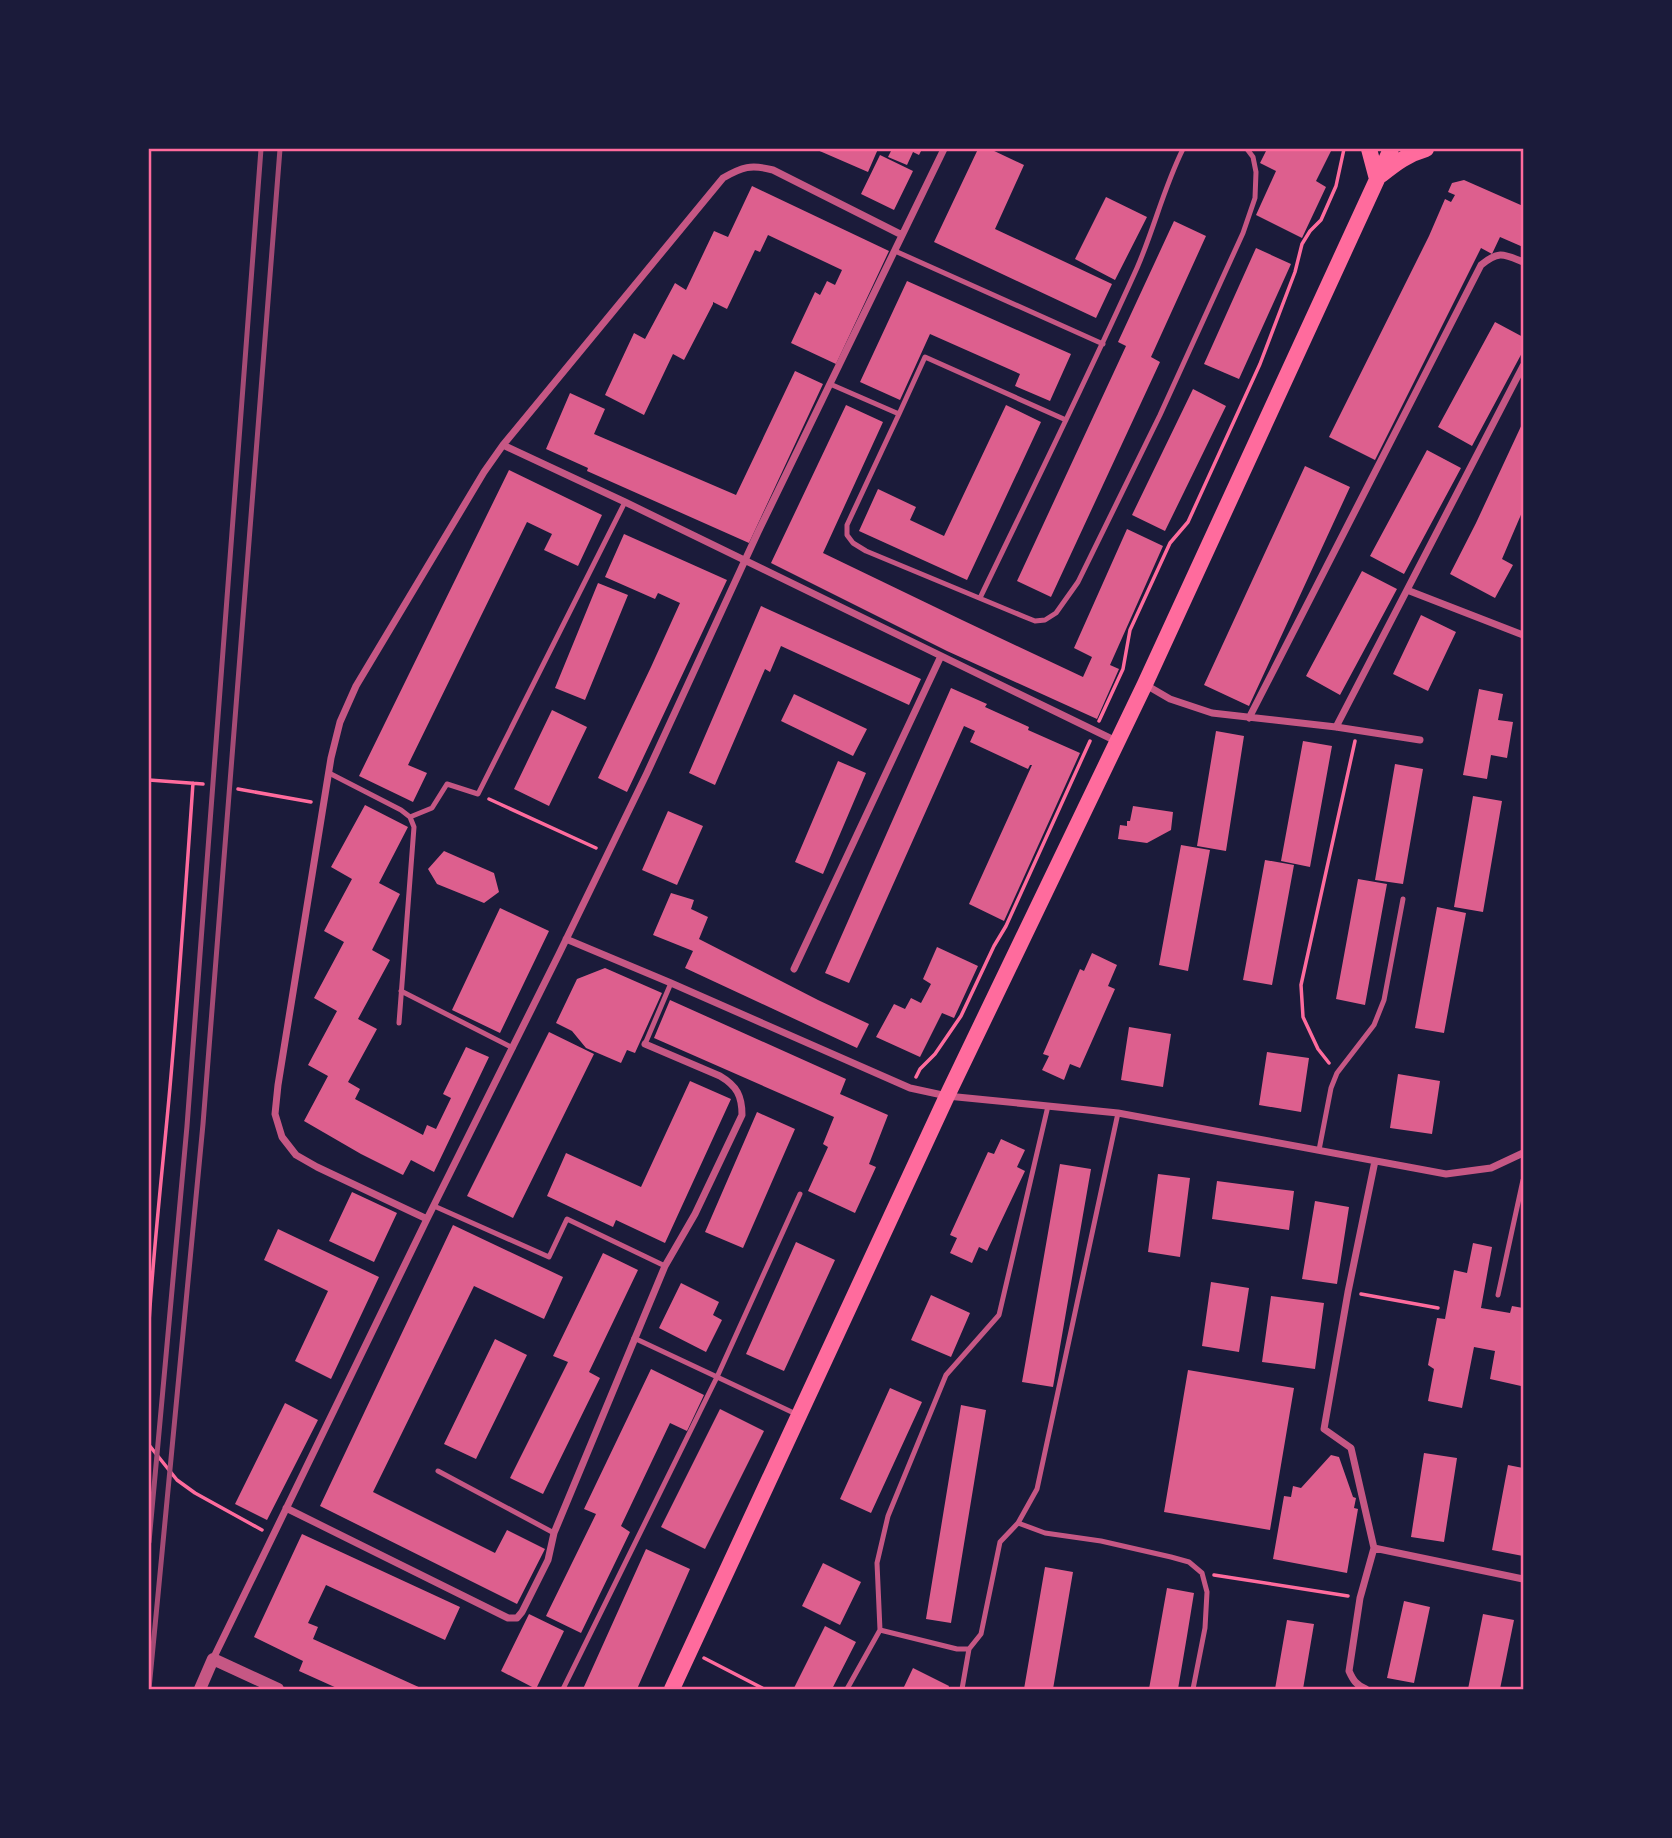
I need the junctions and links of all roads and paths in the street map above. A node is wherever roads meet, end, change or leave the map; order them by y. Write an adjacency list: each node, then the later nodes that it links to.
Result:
1 (944, 149): 9 (street)
2 (1183, 149): 12 (lane)
3 (1247, 149): 21 (lane)
4 (1344, 149): 28 (path)
5 (1369, 149): 8 (main road)
6 (1391, 149): 8 (main road)
7 (1426, 149): 8 (main road)
8 (1377, 179): 24 (main road)
9 (902, 234): 10 (street); 17 (street)
10 (895, 251): 12 (lane); 14 (street)
11 (1523, 262): 25 (street)
12 (1102, 344): 16 (lane)
13 (1523, 366): 20 (street)
14 (830, 384): 15 (lane); 19 (street)
15 (899, 414): 16 (lane); 21 (lane)
16 (1066, 420): 21 (lane)
17 (503, 444): 18 (street); 31 (street)
18 (625, 502): 19 (street); 36 (lane)
19 (745, 560): 23 (street); 39 (street)
20 (1407, 590): 22 (street); 26 (street)
21 (981, 598)
22 (1523, 635)
23 (941, 656): 28 (street); 42 (street)
24 (1145, 684): 25 (street); 30 (main road)
25 (1249, 718): 26 (street)
26 (1336, 727): 27 (street)
27 (1357, 730): 29 (street); 48 (path)
28 (1094, 731): 30 (street); 49 (path)
29 (1420, 740)
30 (1117, 741): 50 (main road)
31 (329, 773): 37 (street); 38 (lane)
32 (149, 780): 33 (path)
33 (193, 783): 34 (path); 64 (path)
34 (203, 783)
35 (238, 789): 37 (path)
36 (478, 794): 38 (lane); 39 (path)
37 (324, 804): 59 (street)
38 (410, 817): 44 (lane)
39 (608, 854): 41 (street)
40 (1404, 899): 48 (lane)
41 (566, 939): 43 (street); 47 (street)
42 (794, 970)
43 (671, 983): 46 (lane); 49 (street)
44 (401, 991): 45 (lane); 47 (lane)
45 (399, 1023)
46 (645, 1044): 60 (street)
47 (513, 1048): 58 (street)
48 (1337, 1073): 53 (lane)
49 (910, 1088): 50 (street)
50 (947, 1096): 51 (street); 67 (main road)
51 (1048, 1105): 52 (street); 78 (lane)
52 (1118, 1113): 53 (street); 71 (lane)
53 (1319, 1150): 55 (street)
54 (1523, 1153): 55 (street)
55 (1375, 1161): 61 (street)
56 (1523, 1180): 62 (lane)
57 (800, 1194): 66 (lane)
58 (434, 1206): 59 (street); 60 (lane)
59 (427, 1219): 70 (street)
60 (665, 1266): 65 (street)
61 (1348, 1292): 63 (path); 74 (street)
62 (1497, 1295)
63 (1438, 1308)
64 (149, 1322)
65 (634, 1338): 66 (lane); 72 (street)
66 (717, 1377): 67 (lane); 85 (lane)
67 (799, 1415): 80 (main road)
68 (149, 1440): 73 (path)
69 (439, 1471): 72 (lane)
70 (286, 1508): 72 (street); 73 (street)
71 (1018, 1523): 75 (lane); 79 (lane)
72 (555, 1533)
73 (273, 1536): 81 (street)
74 (1374, 1548): 76 (street); 77 (street)
75 (1202, 1573): 77 (path); 90 (lane)
76 (1523, 1579)
77 (1360, 1598): 82 (street)
78 (880, 1630): 79 (lane); 88 (lane)
79 (969, 1649): 89 (lane)
80 (690, 1651): 86 (main road); 87 (path)
81 (214, 1659): 83 (street); 84 (street)
82 (1361, 1688)
83 (200, 1689)
84 (278, 1689)
85 (563, 1689)
86 (672, 1689)
87 (764, 1689)
88 (847, 1689)
89 (962, 1689)
90 (1193, 1689)

